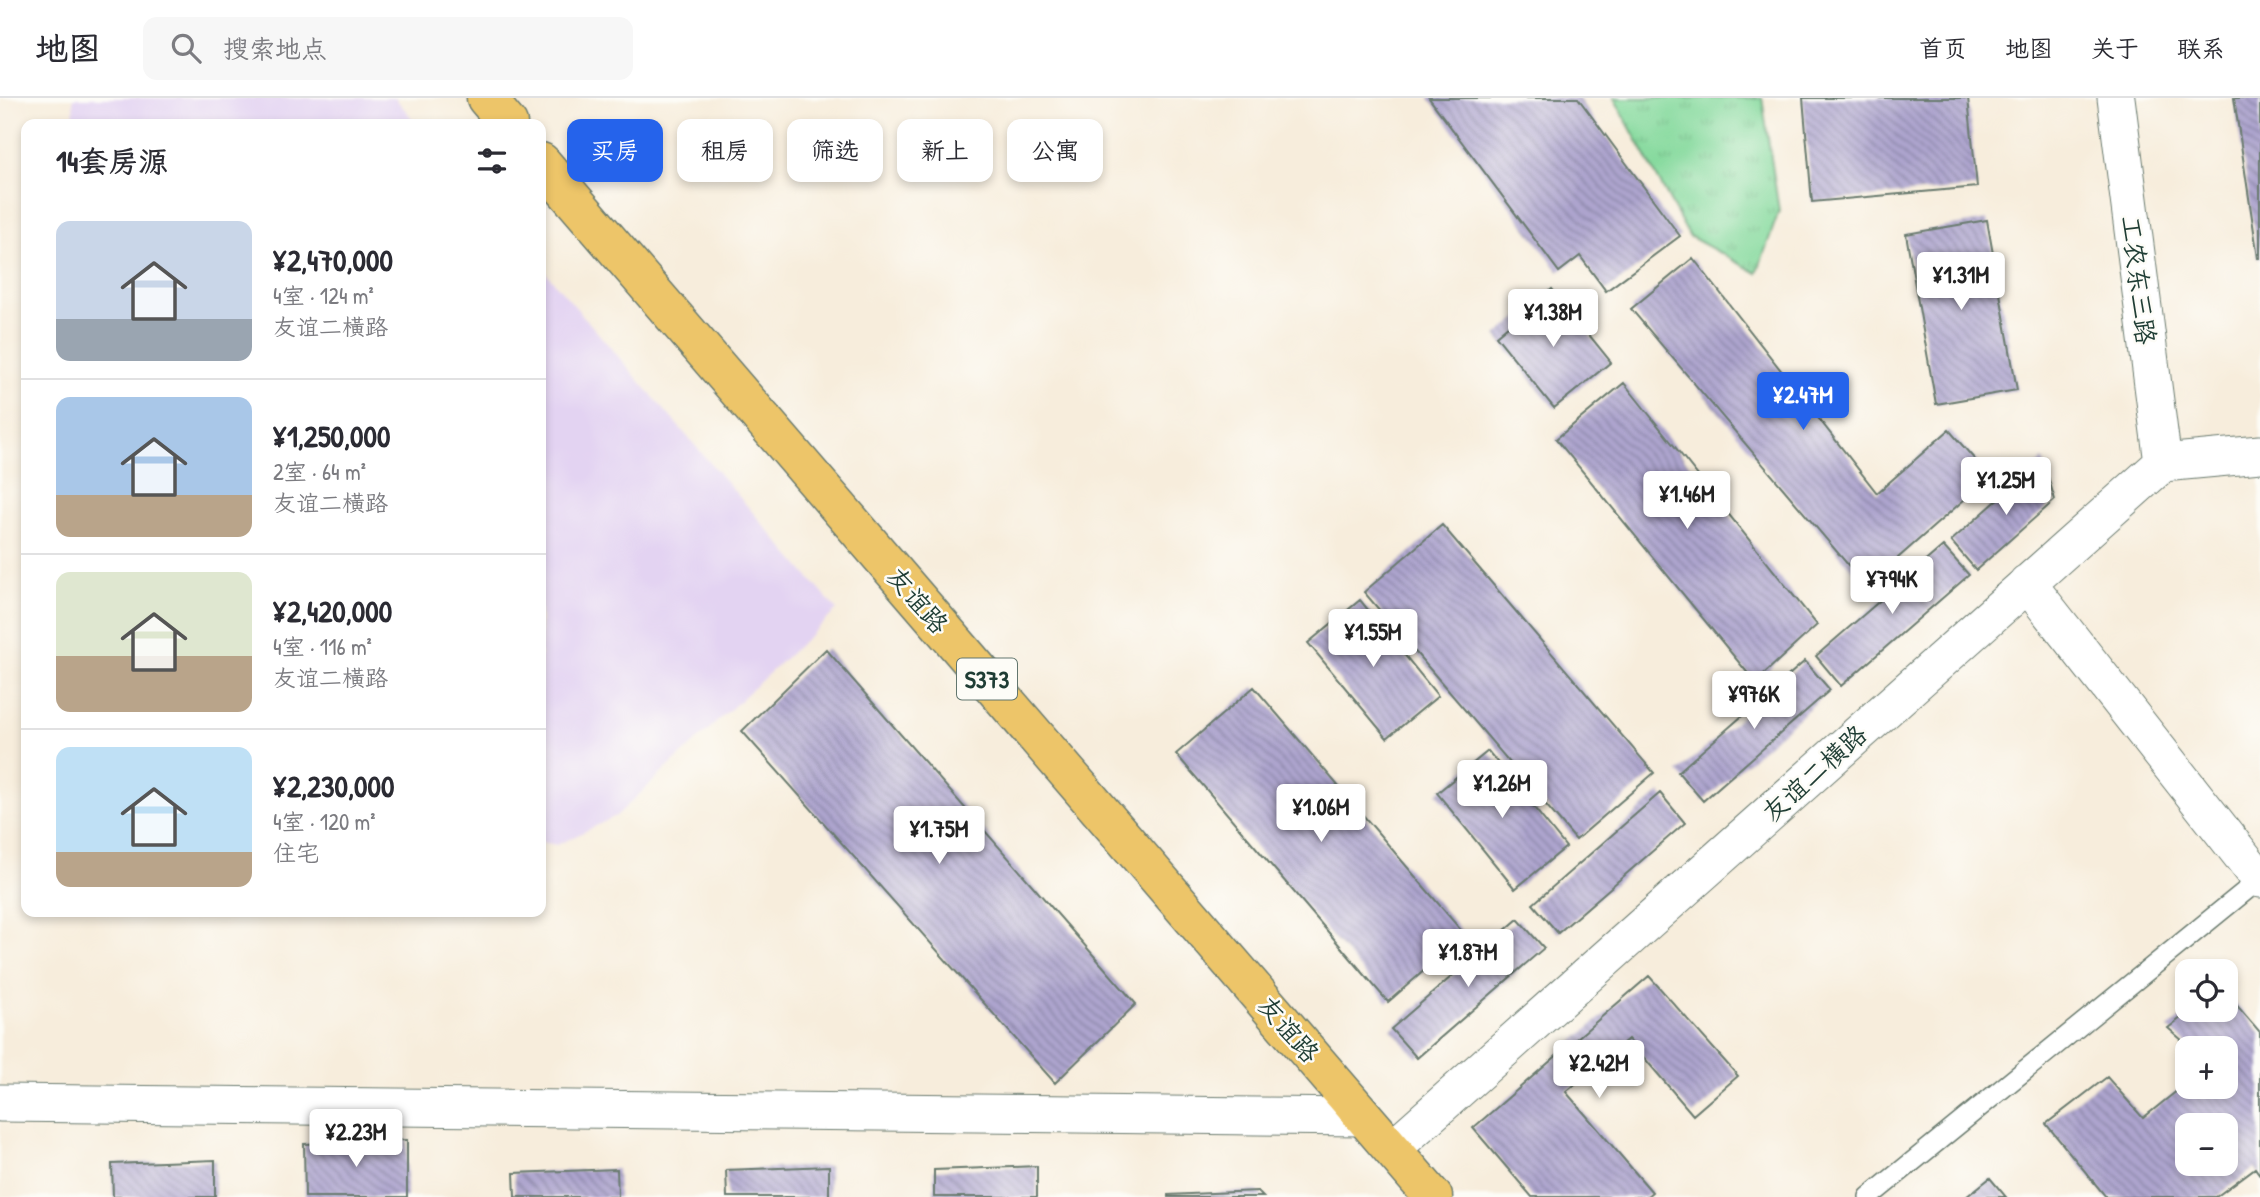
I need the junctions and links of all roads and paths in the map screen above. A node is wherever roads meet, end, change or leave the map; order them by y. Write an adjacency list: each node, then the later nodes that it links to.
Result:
1 (486, 98): 3 (main road)
2 (2116, 98): 6 (street, 工农东三路)
3 (504, 119)
4 (546, 168): 10 (main road, 友谊路 / S373)
5 (2260, 454): 6 (street)
6 (2163, 463): 7 (street, 友谊二横路)
7 (2027, 583): 8 (street); 11 (street, 友谊二横路)
8 (2260, 879): 13 (lane)
9 (0, 1103): 10 (street)
10 (1364, 1117): 11 (main road, 友谊路 / S373)
11 (1392, 1149): 12 (main road, 友谊路 / S373)
12 (1433, 1197)
13 (1869, 1197)

